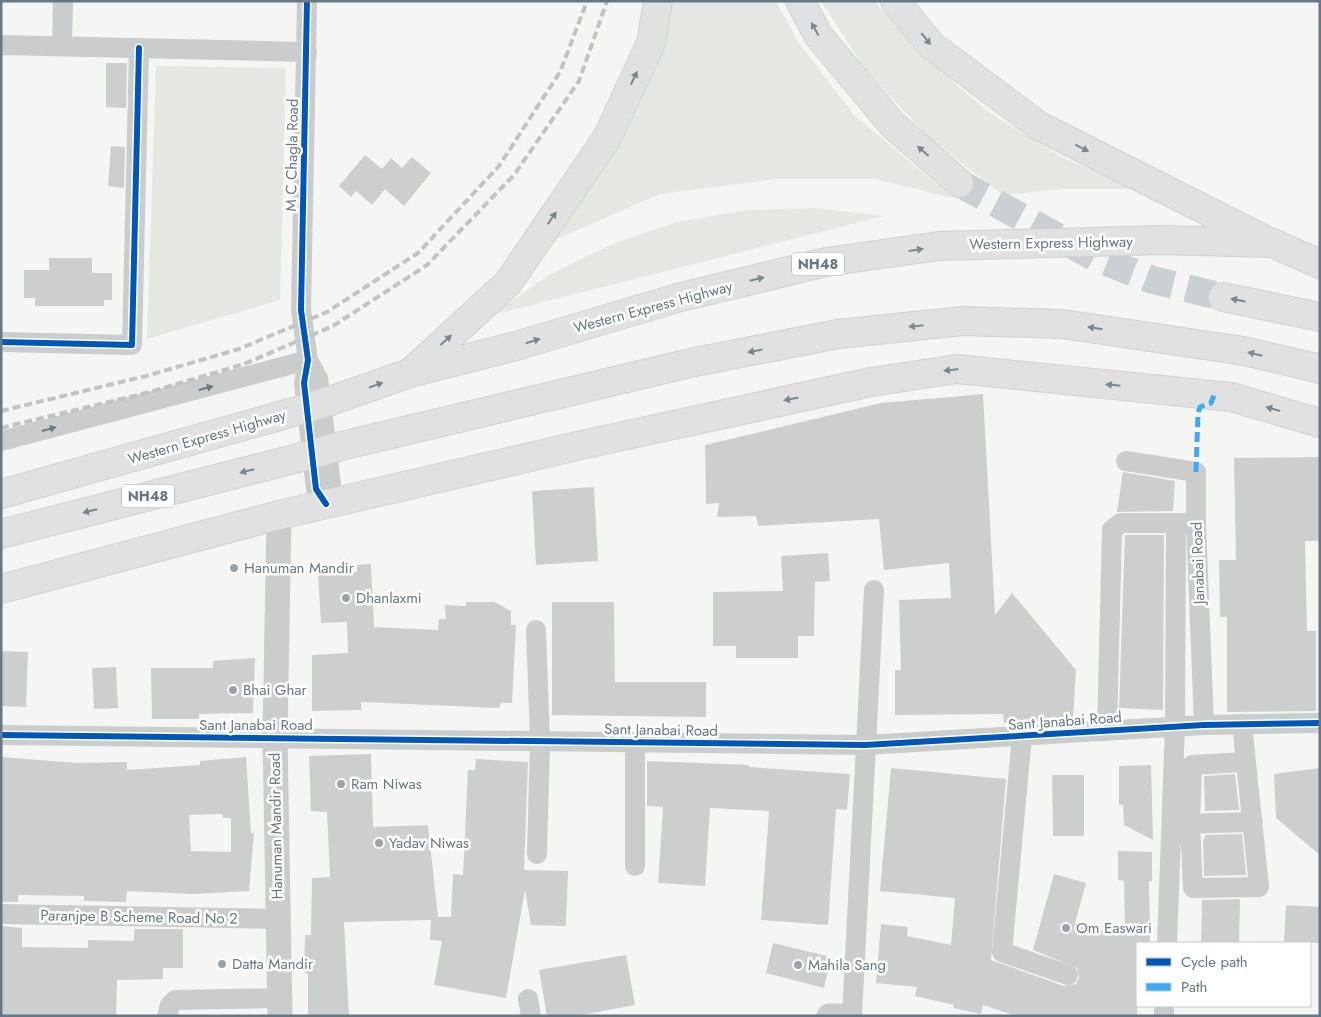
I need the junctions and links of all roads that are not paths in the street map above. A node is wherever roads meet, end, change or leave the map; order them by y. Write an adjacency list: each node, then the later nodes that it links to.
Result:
1 (63, 1): 7 (street)
2 (307, 1): 9 (street, M C Chagla Road)
3 (658, 1): 18 (main road, one-way to 3)
4 (800, 1): 10 (main road, one-way to 4)
5 (895, 1): 11 (main road, one-way to 11)
6 (1, 45): 7 (street)
7 (62, 46): 8 (street)
8 (139, 48): 9 (street); 15 (street)
9 (307, 52): 16 (street, M C Chagla Road)
10 (959, 183)
11 (1272, 243): 12 (main road, Western Express Highway / NH48); 18 (main road, Western Express Highway / NH48, one-way to 11)
12 (1320, 264)
13 (1223, 297): 14 (main road, one-way to 13)
14 (1320, 317)
15 (1, 342)
16 (308, 360): 20 (street, one-way to 16); 23 (street, M C Chagla Road)
17 (1320, 369): 26 (main road, NH48, one-way to 26, bridge)
18 (410, 372): 22 (main road, Western Express Highway / NH48, one-way to 18, bridge)
19 (1320, 423): 23 (main road, one-way to 23)
20 (1, 441)
21 (1126, 461): 25 (street, Janabai Road)
22 (1, 494)
23 (326, 504): 24 (main road)
24 (279, 515): 27 (main road); 37 (street, Hanuman Mandir Road)
25 (1186, 523): 32 (street, Janabai Road); 33 (street); 34 (street)
26 (1, 534)
27 (1, 588)
28 (874, 590): 40 (street)
29 (536, 630): 38 (street)
30 (1320, 723): 31 (street, Sant Janabai Road)
31 (1242, 724): 32 (street, Sant Janabai Road); 41 (street)
32 (1204, 725): 33 (street, Sant Janabai Road)
33 (1175, 726): 34 (street, Sant Janabai Road); 43 (street)
34 (1107, 731): 36 (street, Sant Janabai Road)
35 (1, 735): 37 (street, Sant Janabai Road)
36 (1022, 736): 40 (street, Sant Janabai Road); 49 (street)
37 (275, 737): 38 (street, Sant Janabai Road); 47 (street, Hanuman Mandir Road)
38 (540, 740): 39 (street, Sant Janabai Road); 44 (street)
39 (635, 742): 40 (street, Sant Janabai Road); 45 (street)
40 (865, 745): 53 (street)
41 (1245, 762): 42 (street); 43 (street)
42 (1253, 822): 43 (street); 43 (street)
43 (1180, 825): 48 (street)
44 (537, 854)
45 (635, 866)
46 (1, 914): 47 (street, Paranjpe B Scheme Road No 2)
47 (277, 919): 51 (street, Hanuman Mandir Road)
48 (1167, 942)
49 (1068, 975)
50 (235, 1007): 51 (street); 52 (street)
51 (280, 1007)
52 (167, 1016)
53 (840, 1016)

